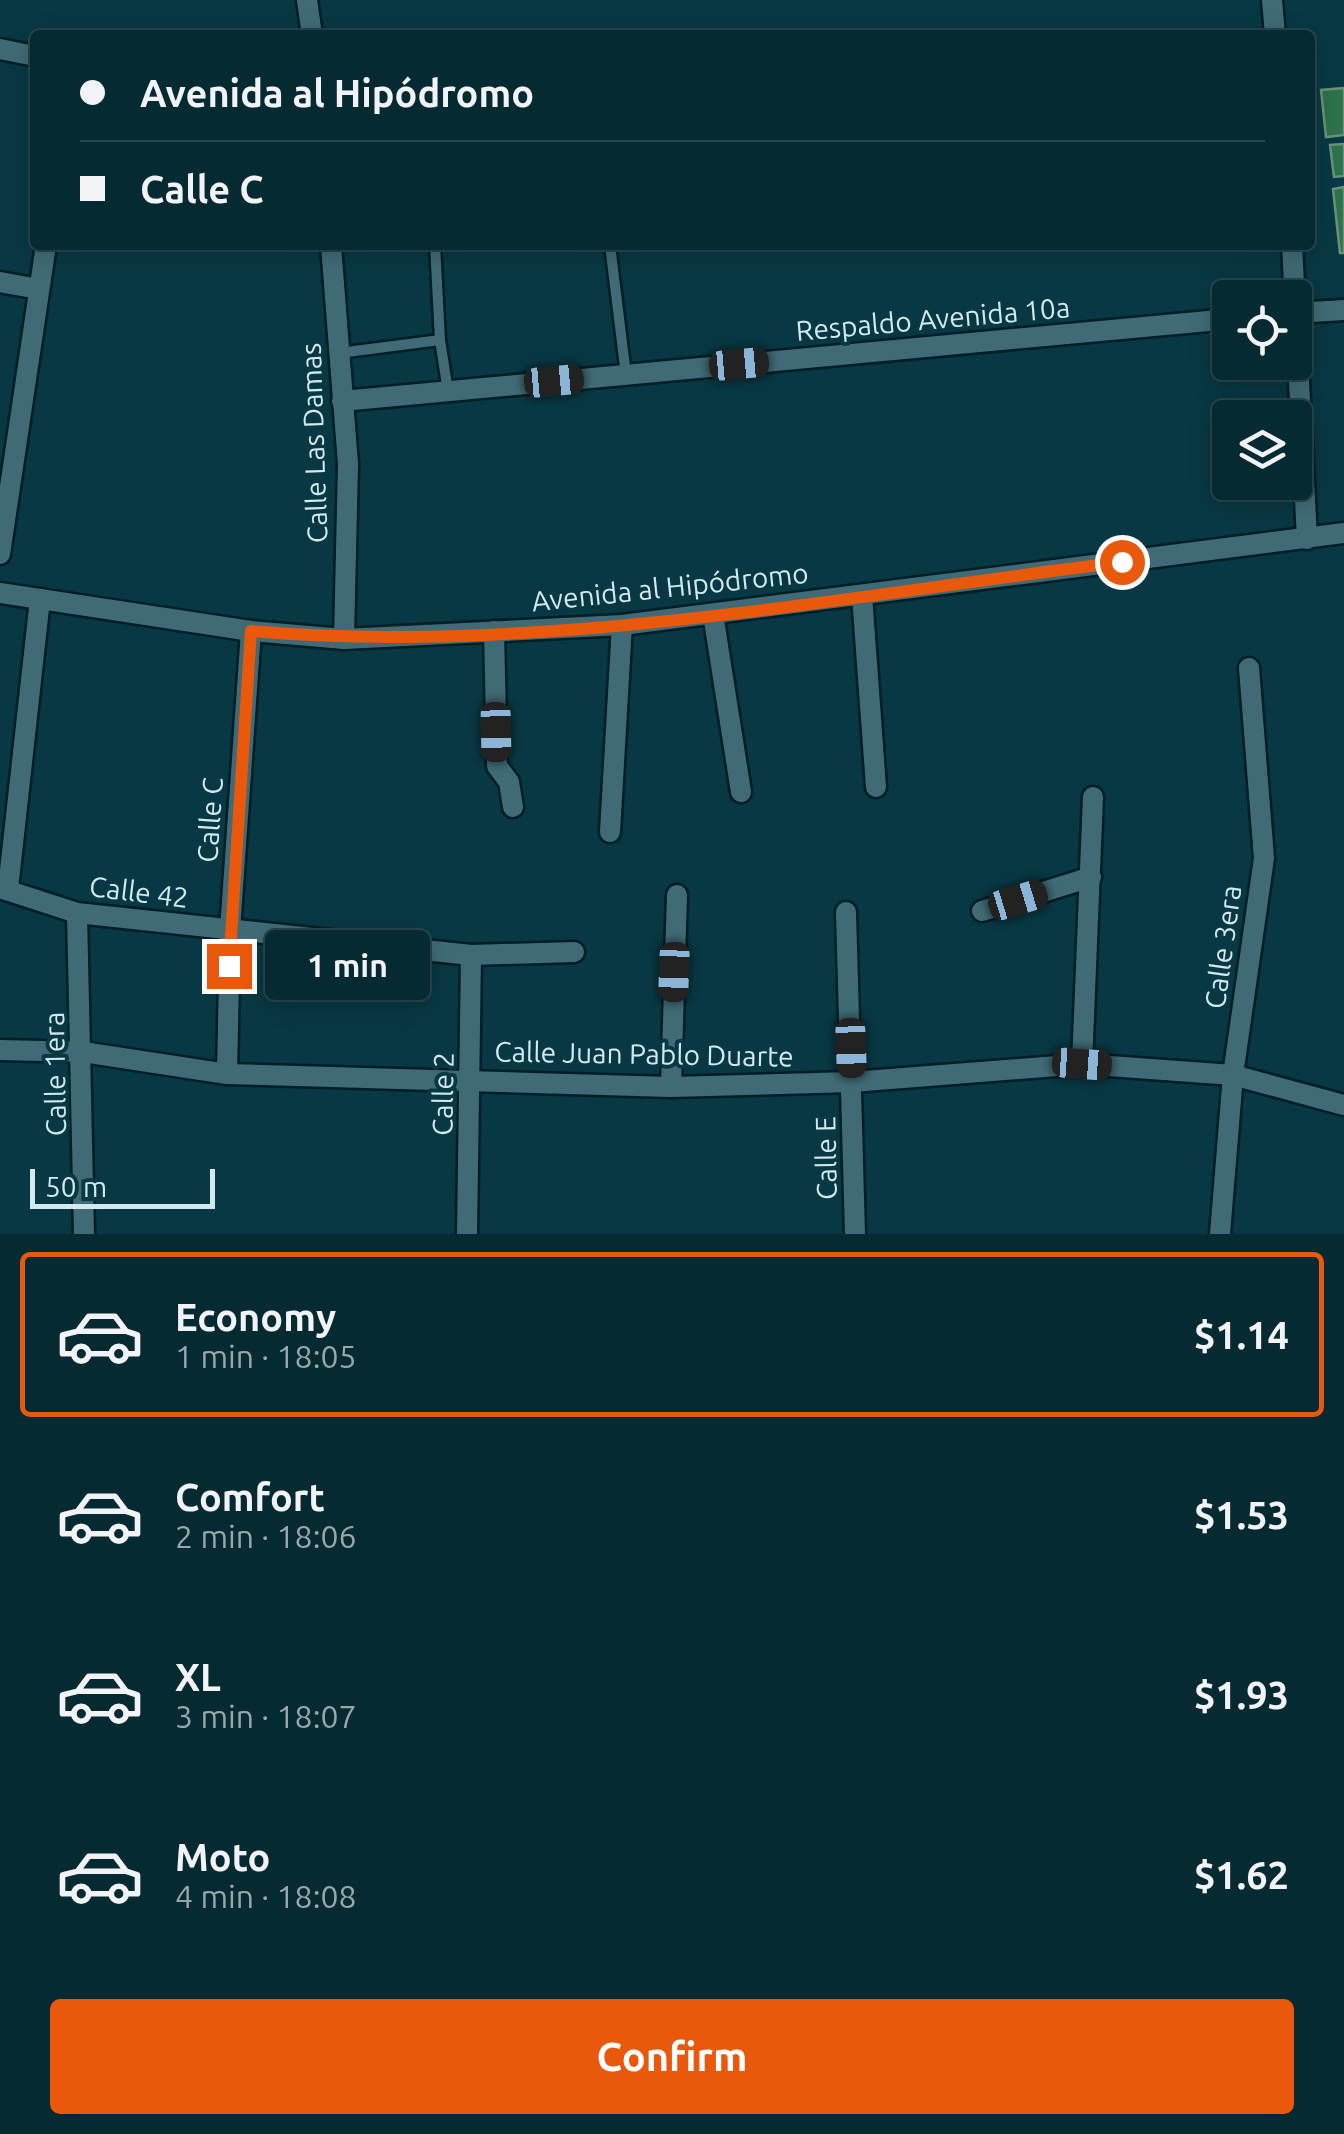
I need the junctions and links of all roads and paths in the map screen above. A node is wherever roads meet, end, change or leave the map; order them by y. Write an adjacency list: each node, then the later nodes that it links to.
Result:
1 (307, 0): 3 (street)
2 (1272, 0): 4 (street)
3 (311, 30)
4 (1275, 30)
5 (0, 50): 6 (street)
6 (30, 55)
7 (45, 250): 14 (street)
8 (331, 250): 19 (street, Calle Las Damas)
9 (435, 250): 18 (lane)
10 (611, 250): 20 (lane)
11 (1292, 250): 12 (street)
12 (1294, 280)
13 (0, 282): 14 (street)
14 (39, 289): 26 (street)
15 (1344, 310): 16 (street)
16 (1312, 312)
17 (1212, 321): 20 (street, Respaldo Avenida 10a)
18 (440, 340): 19 (lane); 22 (lane)
19 (338, 353): 23 (street, Calle Las Damas)
20 (626, 375): 22 (street, Respaldo Avenida 10a)
21 (1299, 380): 25 (street)
22 (448, 391): 23 (street, Respaldo Avenida 10a)
23 (342, 401): 34 (street, Calle Las Damas)
24 (1344, 534): 25 (street, Avenida al Hipódromo)
25 (1307, 539): 28 (street, Avenida al Hipódromo)
26 (0, 554)
27 (0, 593): 29 (street, Avenida al Hipódromo)
28 (862, 595): 30 (street, Avenida al Hipódromo); 36 (street)
29 (40, 599): 32 (street, Avenida al Hipódromo); 42 (street)
30 (713, 614): 31 (street, Avenida al Hipódromo); 37 (street)
31 (622, 625): 33 (street, Avenida al Hipódromo); 40 (street)
32 (251, 631): 34 (street, Avenida al Hipódromo); 47 (street, Calle C)
33 (494, 631): 34 (street, Avenida al Hipódromo); 39 (street)
34 (344, 639)
35 (1249, 668): 54 (street, Calle 3era)
36 (876, 788)
37 (741, 792)
38 (1093, 797): 41 (street)
39 (513, 807)
40 (610, 832)
41 (1091, 876): 45 (street); 52 (street)
42 (4, 888): 46 (street, Calle 42)
43 (677, 895): 57 (street)
44 (846, 912): 56 (street, Calle E)
45 (982, 912)
46 (76, 913): 47 (street, Calle 42); 51 (street, Calle 1era)
47 (230, 930): 49 (street, Calle 42); 53 (street, Calle C)
48 (574, 952): 49 (street, Calle 42)
49 (470, 955): 55 (street, Calle 2)
50 (0, 1050): 51 (street, Calle Juan Pablo Duarte)
51 (83, 1052): 53 (street, Calle Juan Pablo Duarte); 59 (street, Calle 1era)
52 (1082, 1064): 54 (street, Calle Juan Pablo Duarte); 56 (street, Calle Juan Pablo Duarte)
53 (226, 1074): 55 (street, Calle Juan Pablo Duarte)
54 (1233, 1075): 58 (street, Calle Juan Pablo Duarte); 62 (street, Calle 3era)
55 (472, 1080): 57 (street, Calle Juan Pablo Duarte); 60 (street, Calle 2)
56 (852, 1082): 57 (street, Calle Juan Pablo Duarte); 61 (street, Calle E)
57 (671, 1087)
58 (1344, 1105)
59 (84, 1234)
60 (468, 1234)
61 (855, 1234)
62 (1220, 1234)

